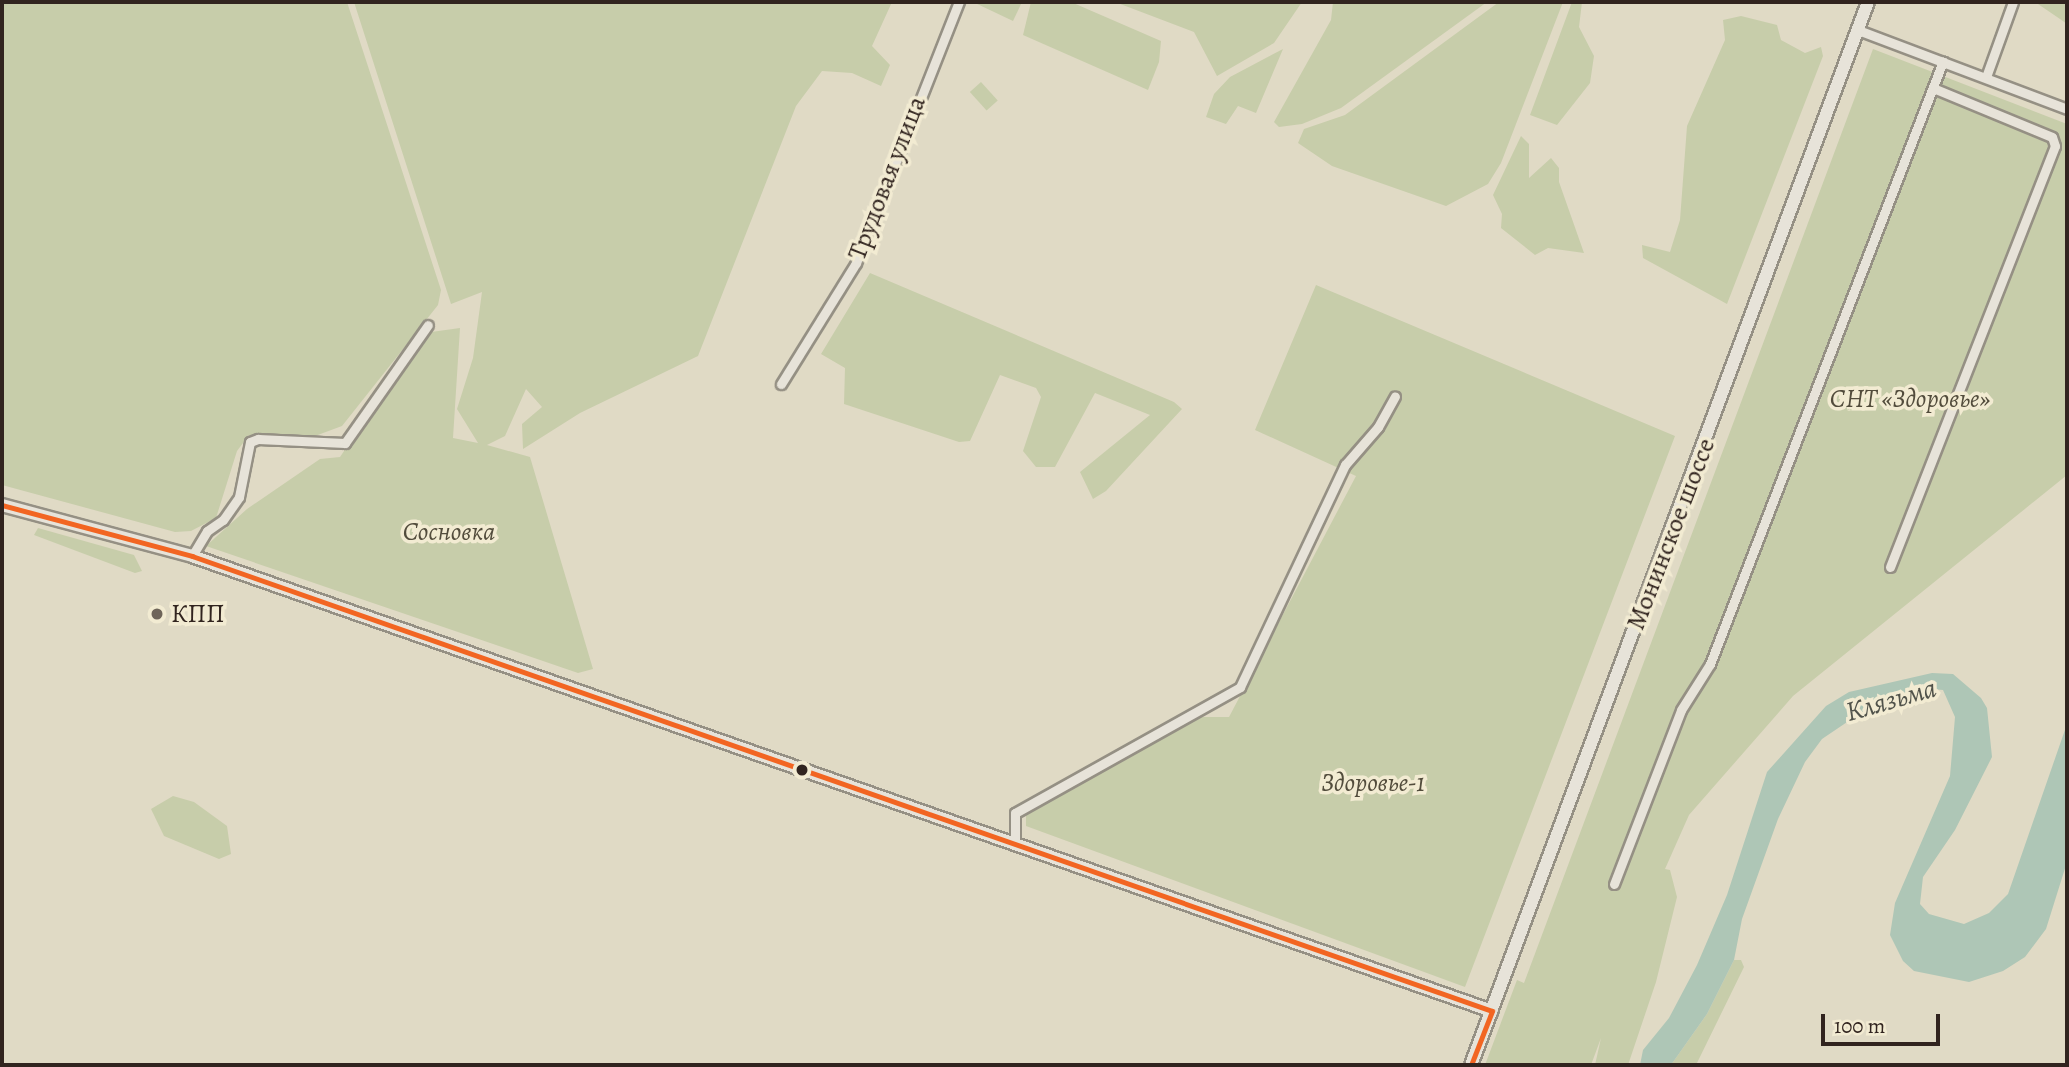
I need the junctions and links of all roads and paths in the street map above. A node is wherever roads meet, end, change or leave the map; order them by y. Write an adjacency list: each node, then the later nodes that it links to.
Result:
1 (959, 2): 10 (street, Трудовая улица)
2 (1868, 2): 4 (main road, Монинское шоссе)
3 (2013, 2): 6 (street)
4 (1858, 30): 5 (street); 17 (main road, Монинское шоссе)
5 (1943, 61): 6 (street); 7 (street)
6 (1986, 77): 8 (street)
7 (1933, 88): 14 (street); 16 (street)
8 (2067, 109)
9 (428, 325): 13 (street)
10 (781, 384)
11 (1395, 396): 15 (street)
12 (2, 505): 13 (main road)
13 (192, 556): 15 (main road)
14 (1890, 567)
15 (1015, 843): 17 (main road)
16 (1614, 884)
17 (1492, 1011): 18 (main road, Монинское шоссе)
18 (1471, 1065)

